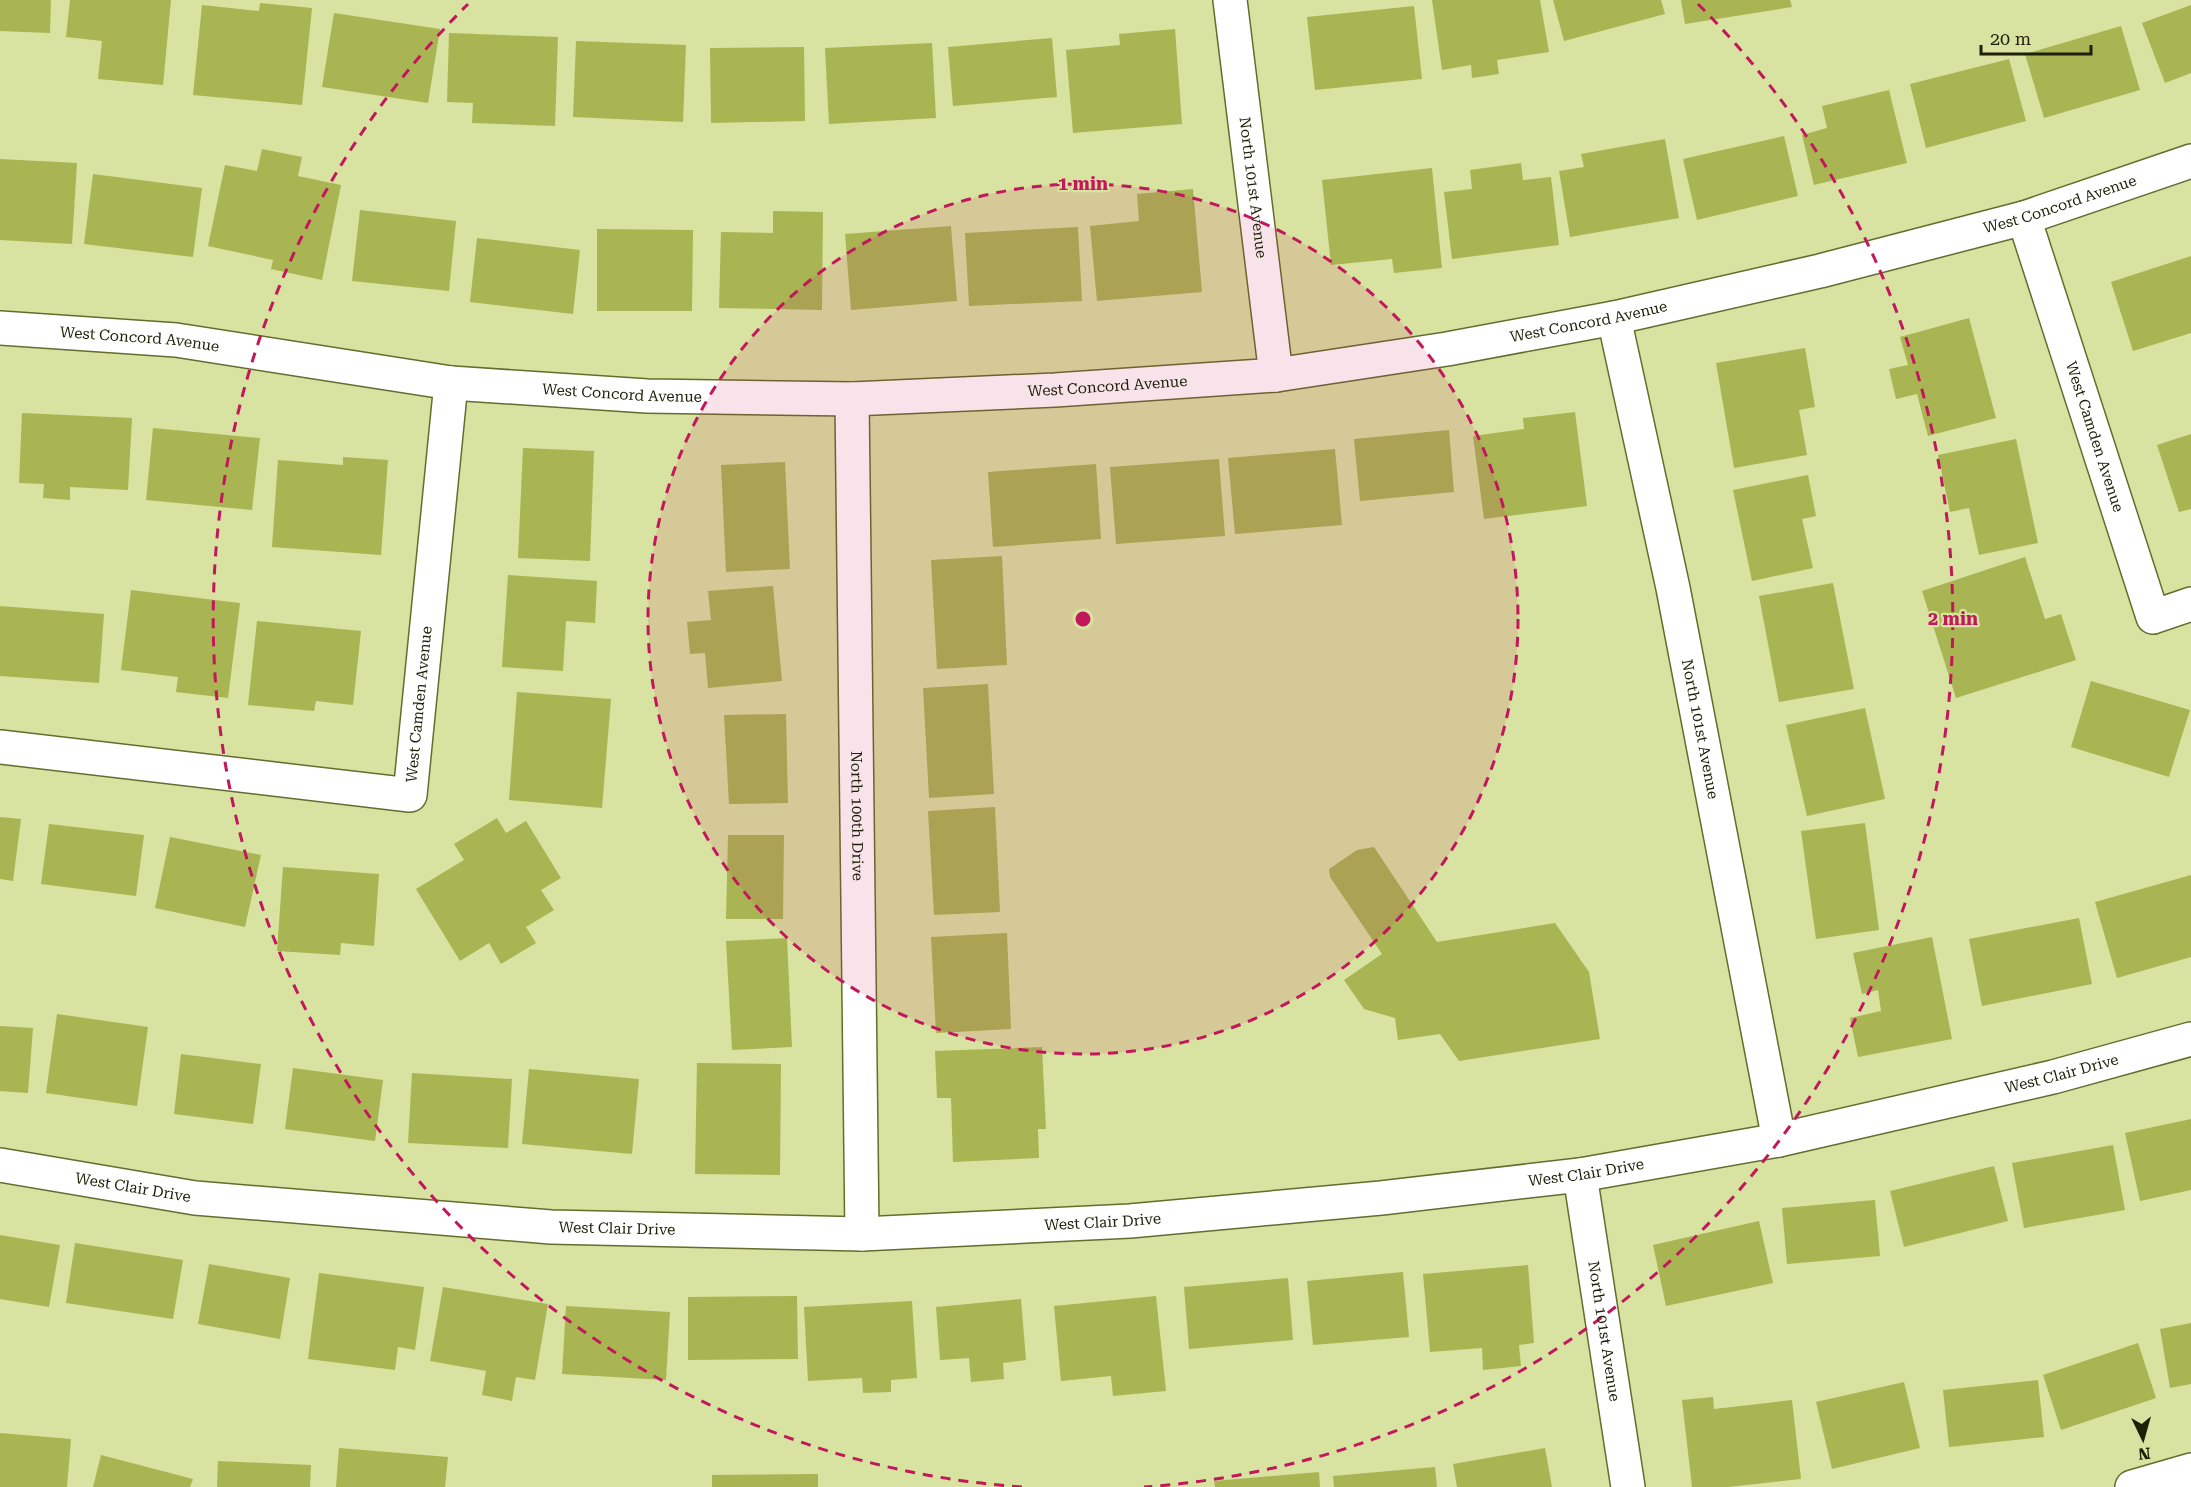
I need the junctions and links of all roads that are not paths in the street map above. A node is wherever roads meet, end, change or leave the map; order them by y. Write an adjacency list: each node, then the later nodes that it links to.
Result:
1 (1230, 0): 6 (street, North 101st Avenue)
2 (2191, 161): 3 (street, West Concord Avenue)
3 (2024, 218): 4 (street, West Concord Avenue); 9 (street, West Camden Avenue)
4 (1614, 318): 6 (street, West Concord Avenue); 12 (street, North 101st Avenue)
5 (0, 328): 7 (street, West Concord Avenue)
6 (1276, 375): 8 (street, West Concord Avenue)
7 (452, 383): 8 (street, West Concord Avenue); 10 (street, West Camden Avenue)
8 (852, 399): 15 (street, North 100th Drive)
9 (2191, 604)
10 (0, 747)
11 (2191, 1038): 12 (street, West Clair Drive)
12 (1779, 1140): 14 (street, West Clair Drive)
13 (0, 1165): 15 (street, West Clair Drive)
14 (1580, 1175): 15 (street, West Clair Drive); 17 (street, North 101st Avenue)
15 (862, 1234)
16 (2191, 1470): 18 (street)
17 (1628, 1487)
18 (2132, 1487)

